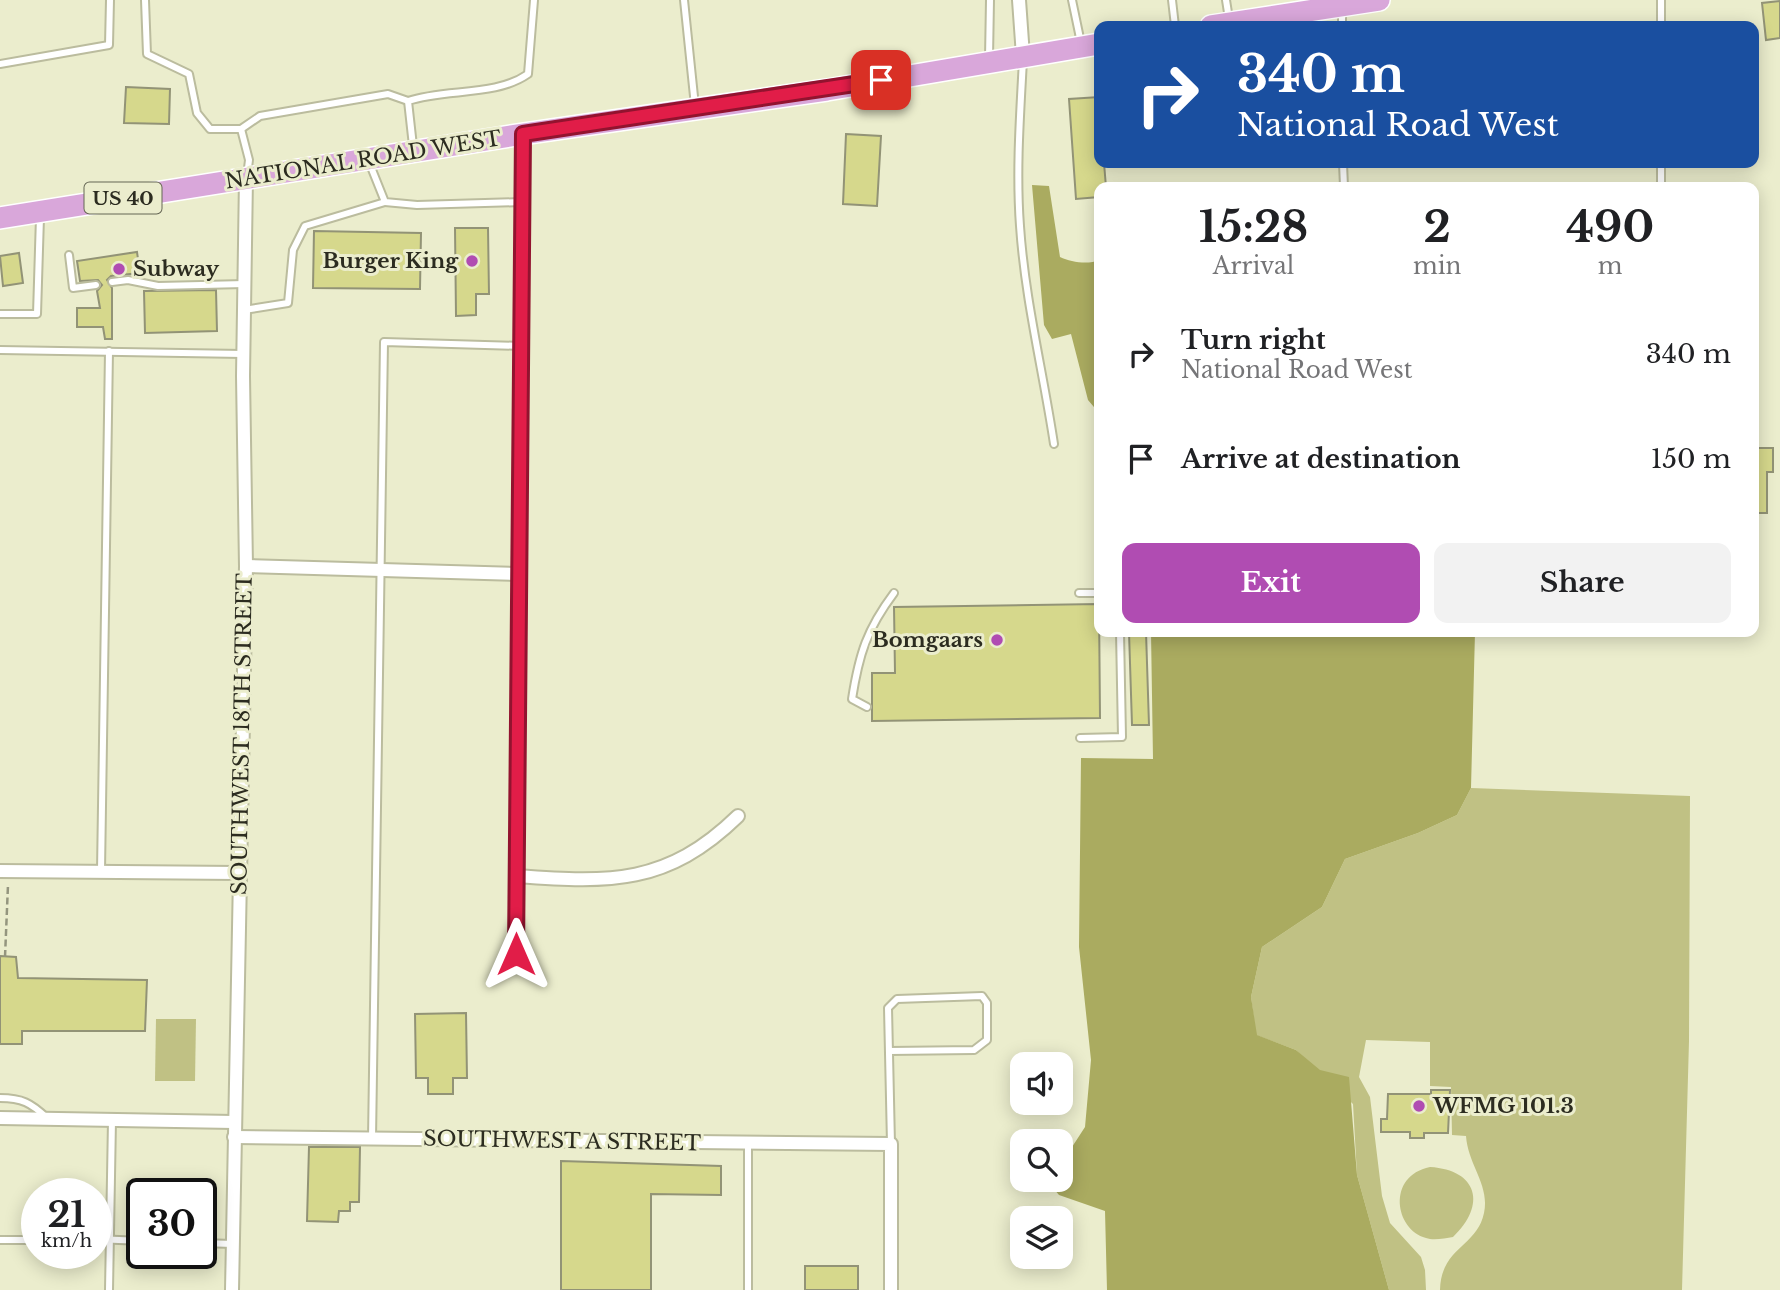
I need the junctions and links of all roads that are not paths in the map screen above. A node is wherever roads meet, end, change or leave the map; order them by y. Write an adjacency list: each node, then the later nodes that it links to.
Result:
1 (110, 0): 21 (lane)
2 (145, 0): 24 (lane)
3 (534, 0): 22 (lane)
4 (684, 0): 23 (lane)
5 (990, 0): 20 (lane)
6 (1019, 0): 19 (street)
7 (1072, 0): 18 (lane)
8 (1172, 0): 14 (lane)
9 (1226, 0): 15 (lane)
10 (1379, 0): 13 (main road)
11 (1661, 0): 17 (lane)
12 (1307, 6): 13 (main road); 16 (main road)
13 (1342, 16)
14 (1174, 21)
15 (1221, 21)
16 (1238, 21)
17 (1661, 21)
18 (1090, 45): 19 (main road, NATIONAL ROAD WEST / US 40)
19 (1023, 56): 20 (main road, NATIONAL ROAD WEST / US 40); 43 (lane)
20 (989, 62): 23 (main road, NATIONAL ROAD WEST / US 40)
21 (0, 64)
22 (408, 101): 24 (lane); 26 (lane)
23 (695, 109): 25 (main road, NATIONAL ROAD WEST / US 40)
24 (241, 129): 28 (lane)
25 (523, 134): 26 (main road, NATIONAL ROAD WEST / US 40); 30 (street)
26 (414, 152): 27 (main road, NATIONAL ROAD WEST / US 40)
27 (368, 159): 28 (main road, NATIONAL ROAD WEST / US 40); 29 (lane)
28 (246, 178): 31 (main road, NATIONAL ROAD WEST / US 40); 35 (street, SOUTHWEST 18TH STREET)
29 (385, 202): 30 (lane); 37 (lane)
30 (522, 202): 39 (street)
31 (40, 211): 32 (main road, NATIONAL ROAD WEST / US 40); 38 (lane)
32 (0, 218)
33 (69, 255): 36 (lane)
34 (111, 282): 35 (lane)
35 (245, 284): 37 (street, SOUTHWEST 18TH STREET)
36 (96, 285)
37 (244, 310): 42 (street, SOUTHWEST 18TH STREET)
38 (0, 314)
39 (521, 346): 45 (lane); 46 (street)
40 (0, 350): 41 (lane)
41 (109, 351): 42 (lane); 55 (lane)
42 (243, 354): 44 (street, SOUTHWEST 18TH STREET)
43 (1054, 444)
44 (246, 566): 45 (street); 56 (street, SOUTHWEST 18TH STREET)
45 (380, 570): 46 (street); 66 (lane)
46 (519, 573): 57 (street)
47 (894, 593): 51 (lane)
48 (1079, 593): 49 (lane)
49 (1094, 593)
50 (1120, 637): 52 (lane)
51 (867, 707)
52 (1080, 738)
53 (738, 816): 57 (street)
54 (4, 871): 55 (street)
55 (101, 872): 56 (street)
56 (238, 873): 64 (street, SOUTHWEST 18TH STREET)
57 (517, 876): 58 (street)
58 (516, 954)
59 (889, 1051): 59 (lane); 68 (lane)
60 (0, 1098): 62 (lane)
61 (0, 1118): 62 (street)
62 (48, 1119): 63 (street)
63 (112, 1121): 64 (street); 69 (lane)
64 (234, 1122): 65 (street, SOUTHWEST 18TH STREET)
65 (234, 1138): 66 (street, SOUTHWEST A STREET); 73 (street, SOUTHWEST 18TH STREET)
66 (372, 1139): 67 (street, SOUTHWEST A STREET)
67 (748, 1142): 68 (street, SOUTHWEST A STREET); 77 (lane)
68 (891, 1144): 78 (street)
69 (111, 1178)
70 (0, 1240): 71 (lane)
71 (21, 1240)
72 (217, 1244): 73 (lane)
73 (233, 1244): 76 (street, SOUTHWEST 18TH STREET)
74 (109, 1269): 75 (lane)
75 (109, 1290)
76 (232, 1290)
77 (748, 1290)
78 (891, 1290)

